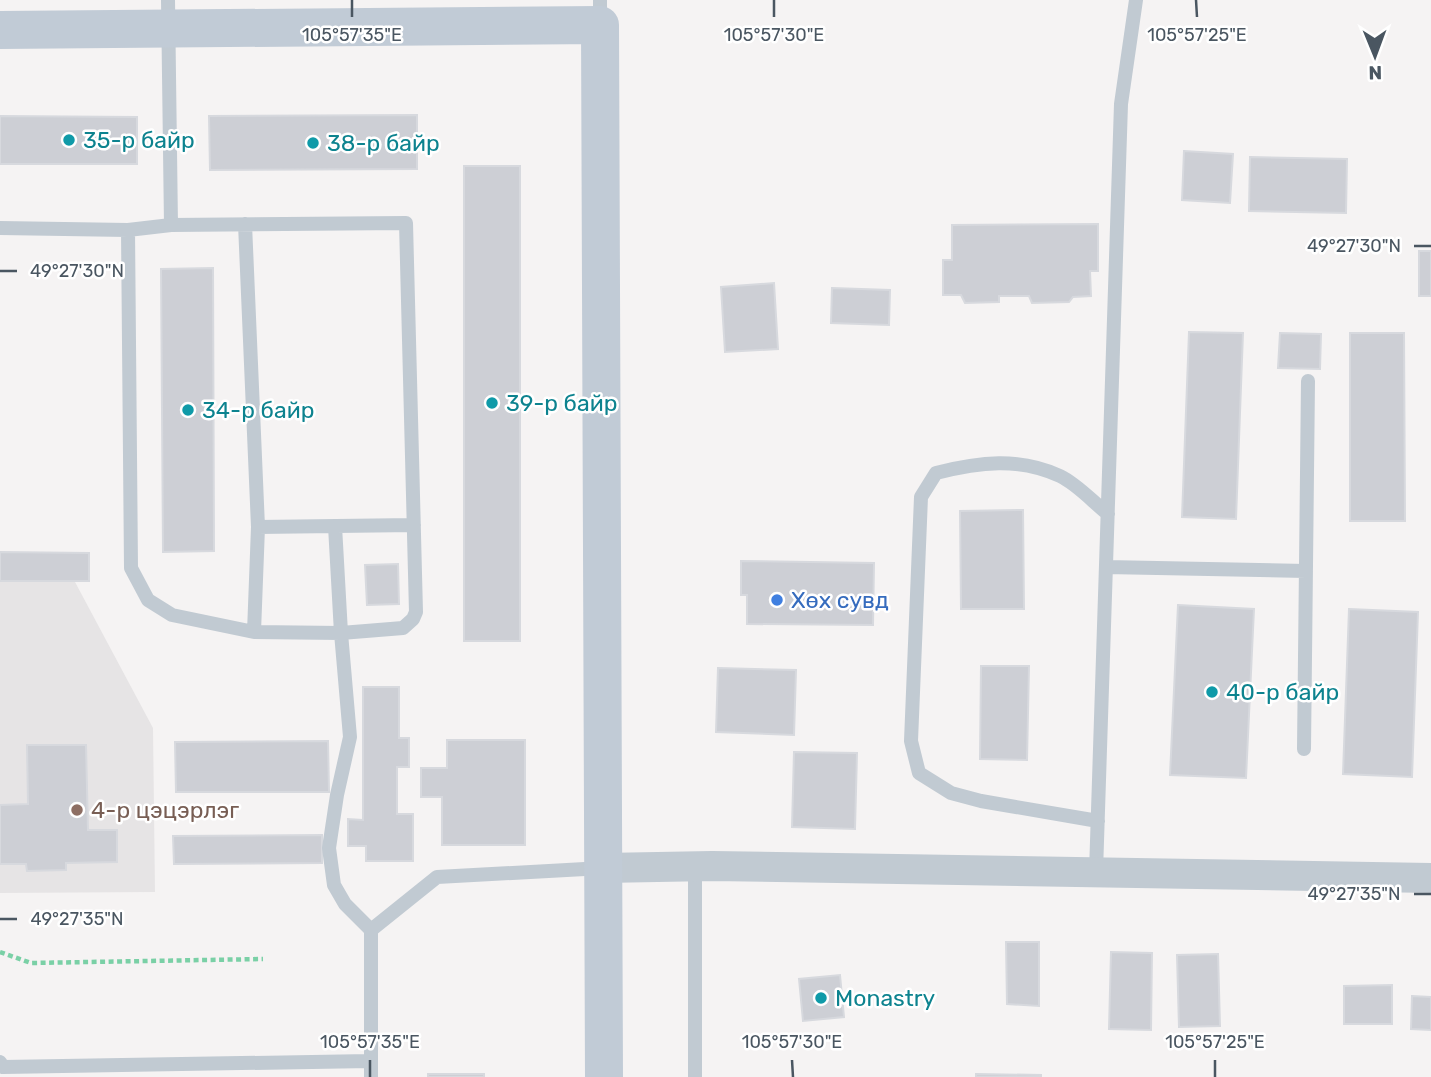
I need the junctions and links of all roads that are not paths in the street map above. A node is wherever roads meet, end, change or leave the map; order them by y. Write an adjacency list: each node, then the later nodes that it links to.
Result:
1 (1136, 0): 10 (lane)
2 (600, 13): 3 (main road); 21 (main road)
3 (168, 14): 4 (main road); 6 (lane)
4 (0, 30)
5 (245, 224): 6 (lane); 11 (lane); 13 (lane)
6 (171, 225): 8 (lane)
7 (0, 229): 8 (lane)
8 (128, 230): 16 (lane)
9 (1308, 381): 15 (lane)
10 (1108, 514): 14 (lane); 19 (lane)
11 (414, 525): 12 (lane); 17 (lane)
12 (335, 526): 13 (lane); 17 (lane)
13 (258, 527): 16 (lane)
14 (1106, 567): 15 (lane); 19 (lane)
15 (1306, 571): 18 (lane)
16 (254, 632): 17 (lane)
17 (341, 633): 24 (lane)
18 (1304, 748)
19 (1098, 821): 22 (lane)
20 (695, 866): 21 (street); 22 (street); 29 (lane)
21 (603, 868): 24 (lane); 28 (main road)
22 (1096, 872): 23 (street)
23 (1431, 878)
24 (371, 930): 25 (lane)
25 (370, 1061): 26 (lane); 27 (lane)
26 (0, 1062)
27 (371, 1077)
28 (604, 1077)
29 (695, 1077)

